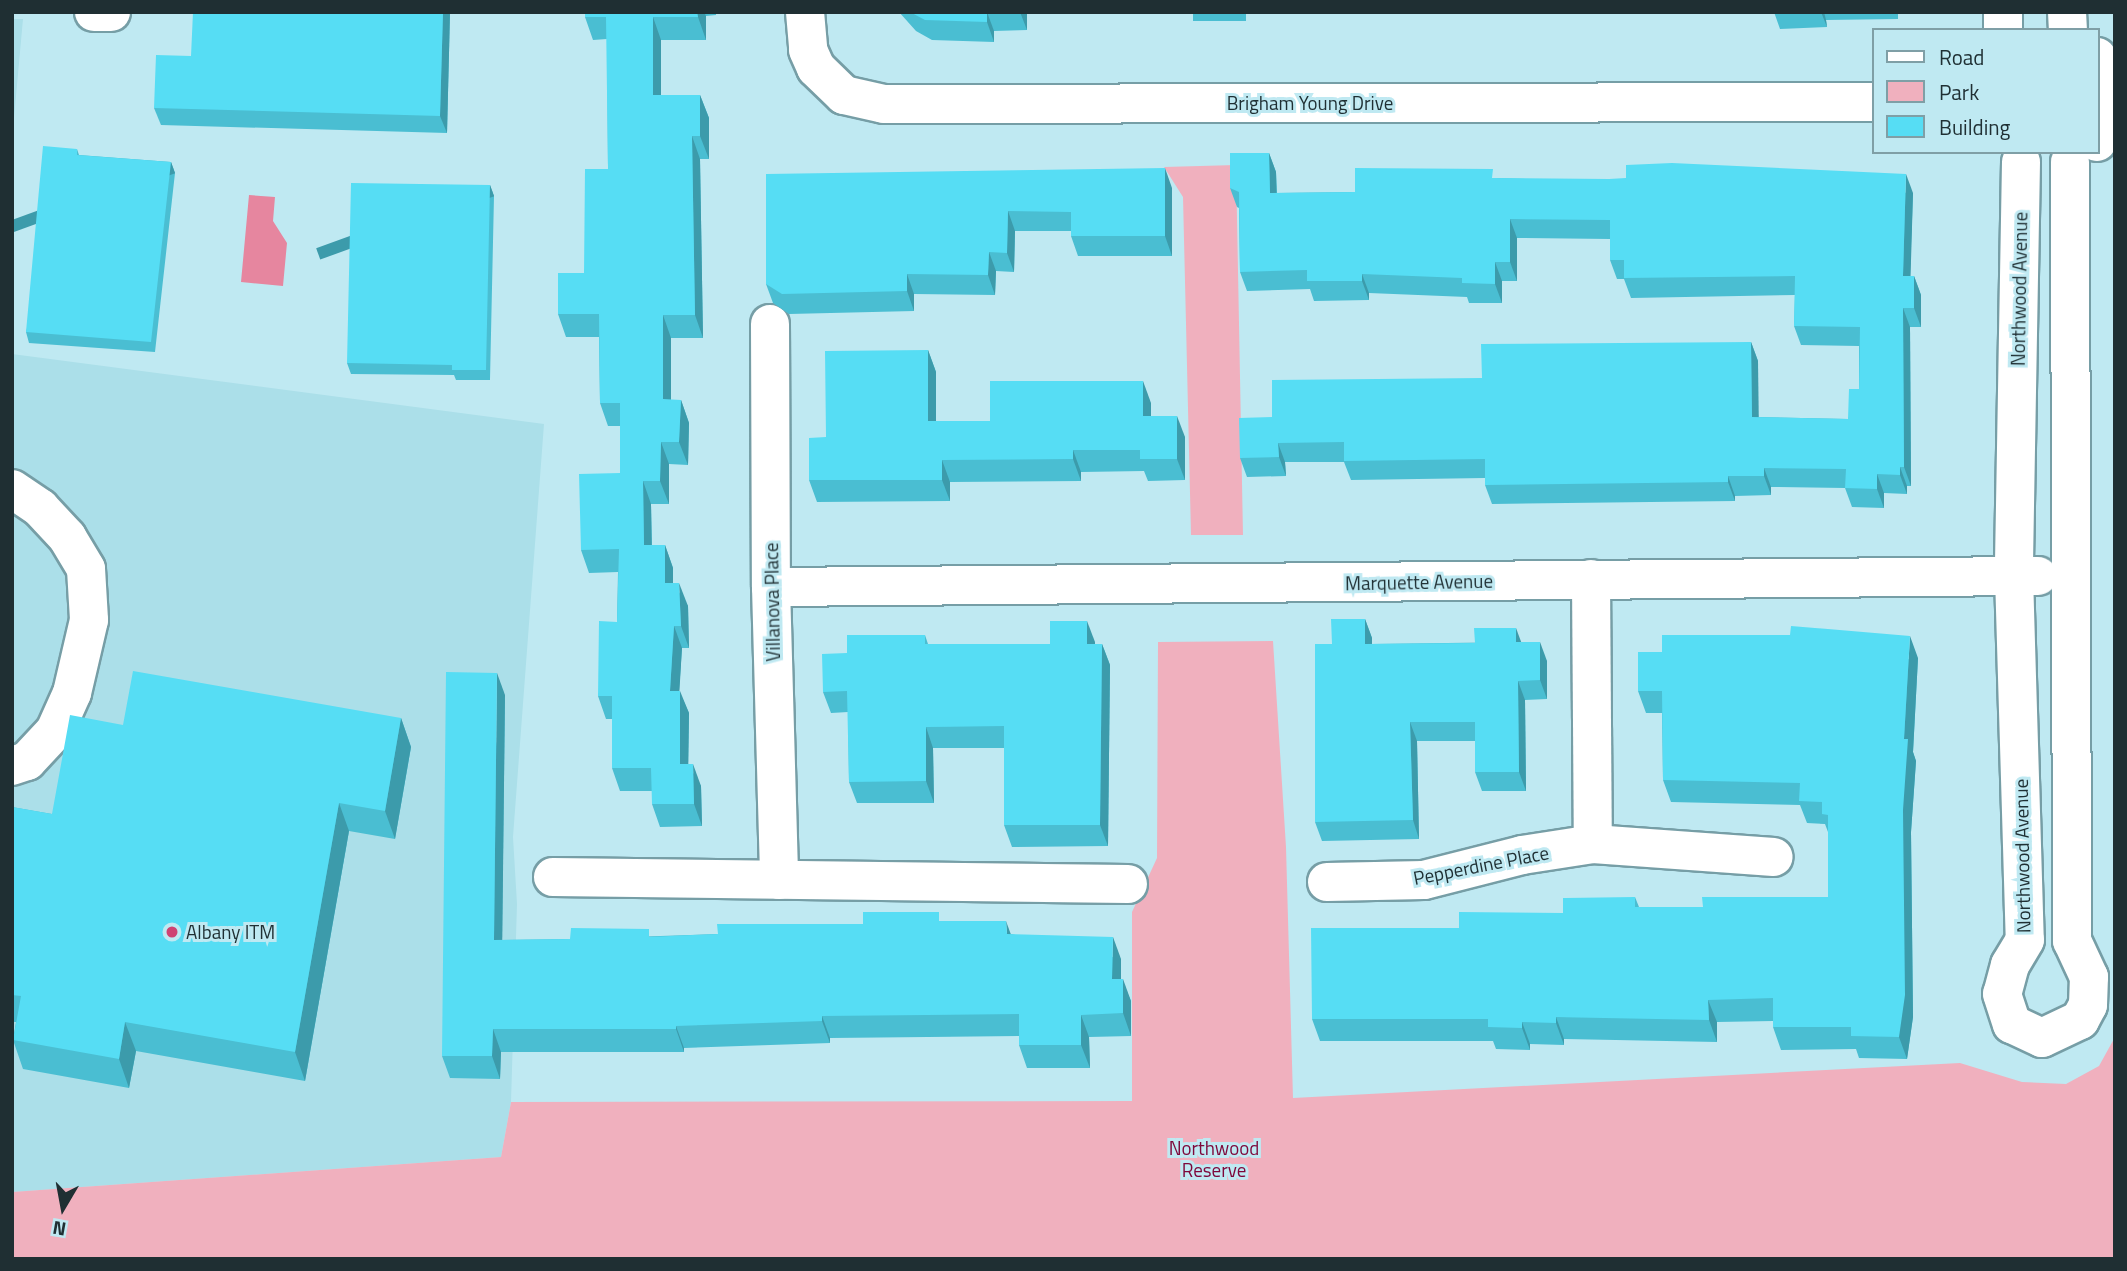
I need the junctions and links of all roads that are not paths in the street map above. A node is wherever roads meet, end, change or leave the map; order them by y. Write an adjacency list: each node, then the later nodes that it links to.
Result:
1 (94, 12): 2 (street)
2 (111, 12)
3 (805, 12): 6 (street, Brigham Young Drive)
4 (2099, 61): 5 (street)
5 (2114, 94): 7 (street)
6 (1871, 102)
7 (2099, 133)
8 (2080, 154): 10 (street)
9 (2085, 154): 14 (street, Northwood Avenue)
10 (2013, 157): 13 (street, Northwood Avenue)
11 (770, 324): 16 (street, Villanova Place)
12 (12, 489): 17 (street)
13 (2014, 576): 14 (street, Marquette Avenue); 14 (street, Northwood Avenue); 15 (street, Marquette Avenue)
14 (2068, 576)
15 (1591, 579): 16 (street, Marquette Avenue); 18 (street)
16 (771, 587): 21 (street, Villanova Place)
17 (12, 766)
18 (1593, 844): 19 (street, Pepperdine Place); 22 (street, Pepperdine Place)
19 (1774, 858)
20 (553, 877): 21 (street)
21 (779, 880): 23 (street)
22 (1327, 881)
23 (1128, 884)

